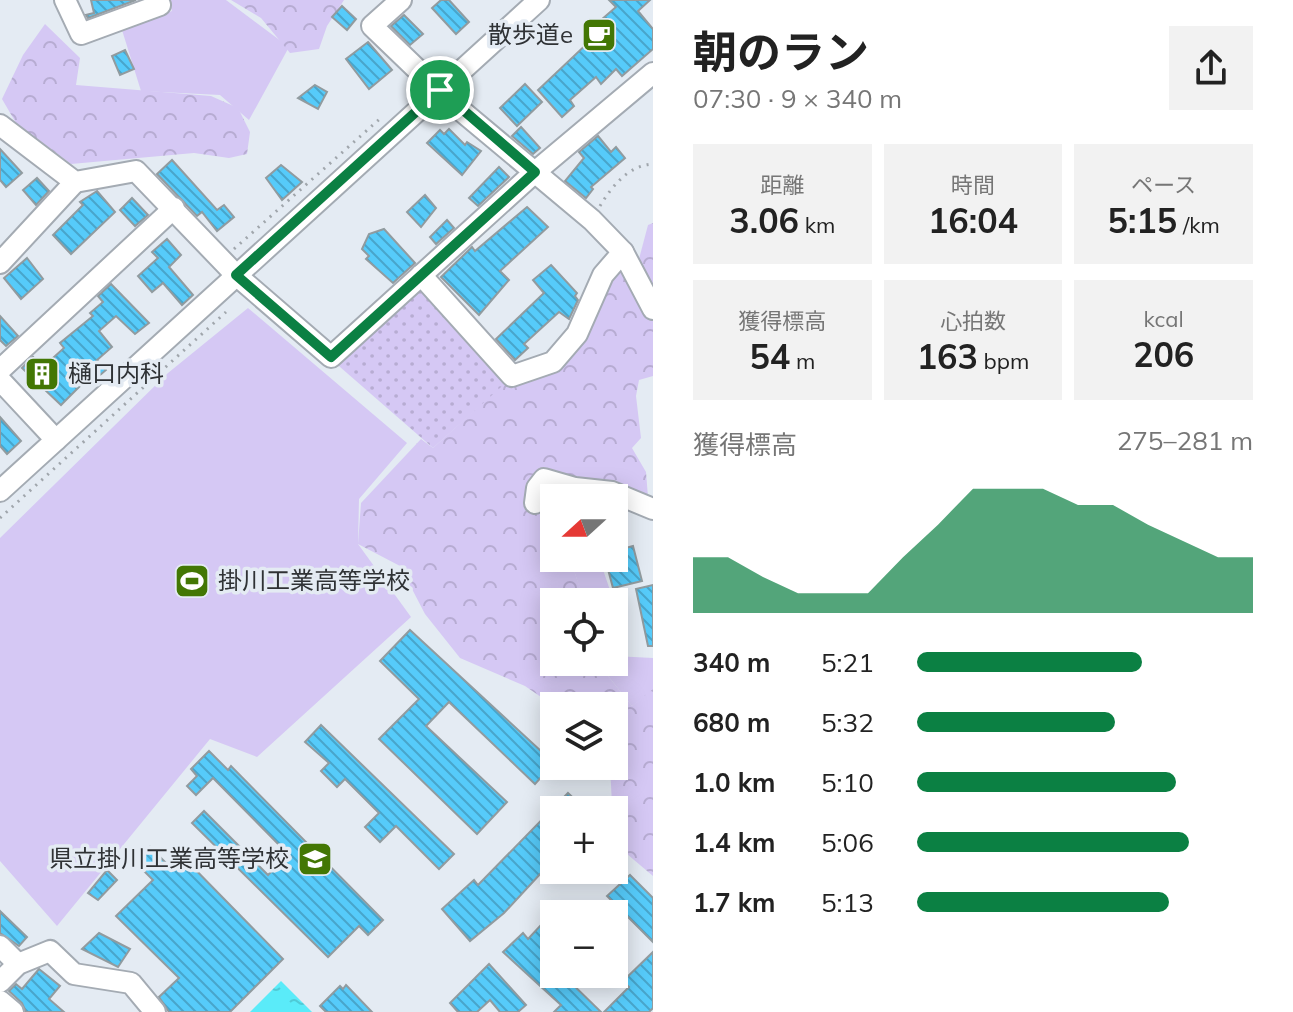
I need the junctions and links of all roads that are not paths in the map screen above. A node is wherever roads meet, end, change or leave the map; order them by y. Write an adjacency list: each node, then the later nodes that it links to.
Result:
1 (65, 0): 2 (street)
2 (158, 0)
3 (401, 0): 6 (street)
4 (539, 0): 6 (street)
5 (653, 73): 8 (street)
6 (440, 90): 8 (street); 13 (street)
7 (0, 125): 9 (street)
8 (535, 172): 11 (street); 14 (street)
9 (75, 182): 10 (street); 12 (street)
10 (174, 208): 13 (street); 16 (street)
11 (623, 252): 14 (street); 15 (street)
12 (0, 263)
13 (236, 275): 14 (street); 18 (street)
14 (421, 275)
15 (653, 309)
16 (0, 370)
17 (0, 380): 18 (street)
18 (56, 440): 19 (street)
19 (0, 491)
20 (535, 503): 21 (street)
21 (653, 509)
22 (0, 946): 23 (street)
23 (18, 964): 24 (street); 27 (street)
24 (0, 982)
25 (0, 1001): 26 (street)
26 (13, 1012)
27 (155, 1012)

